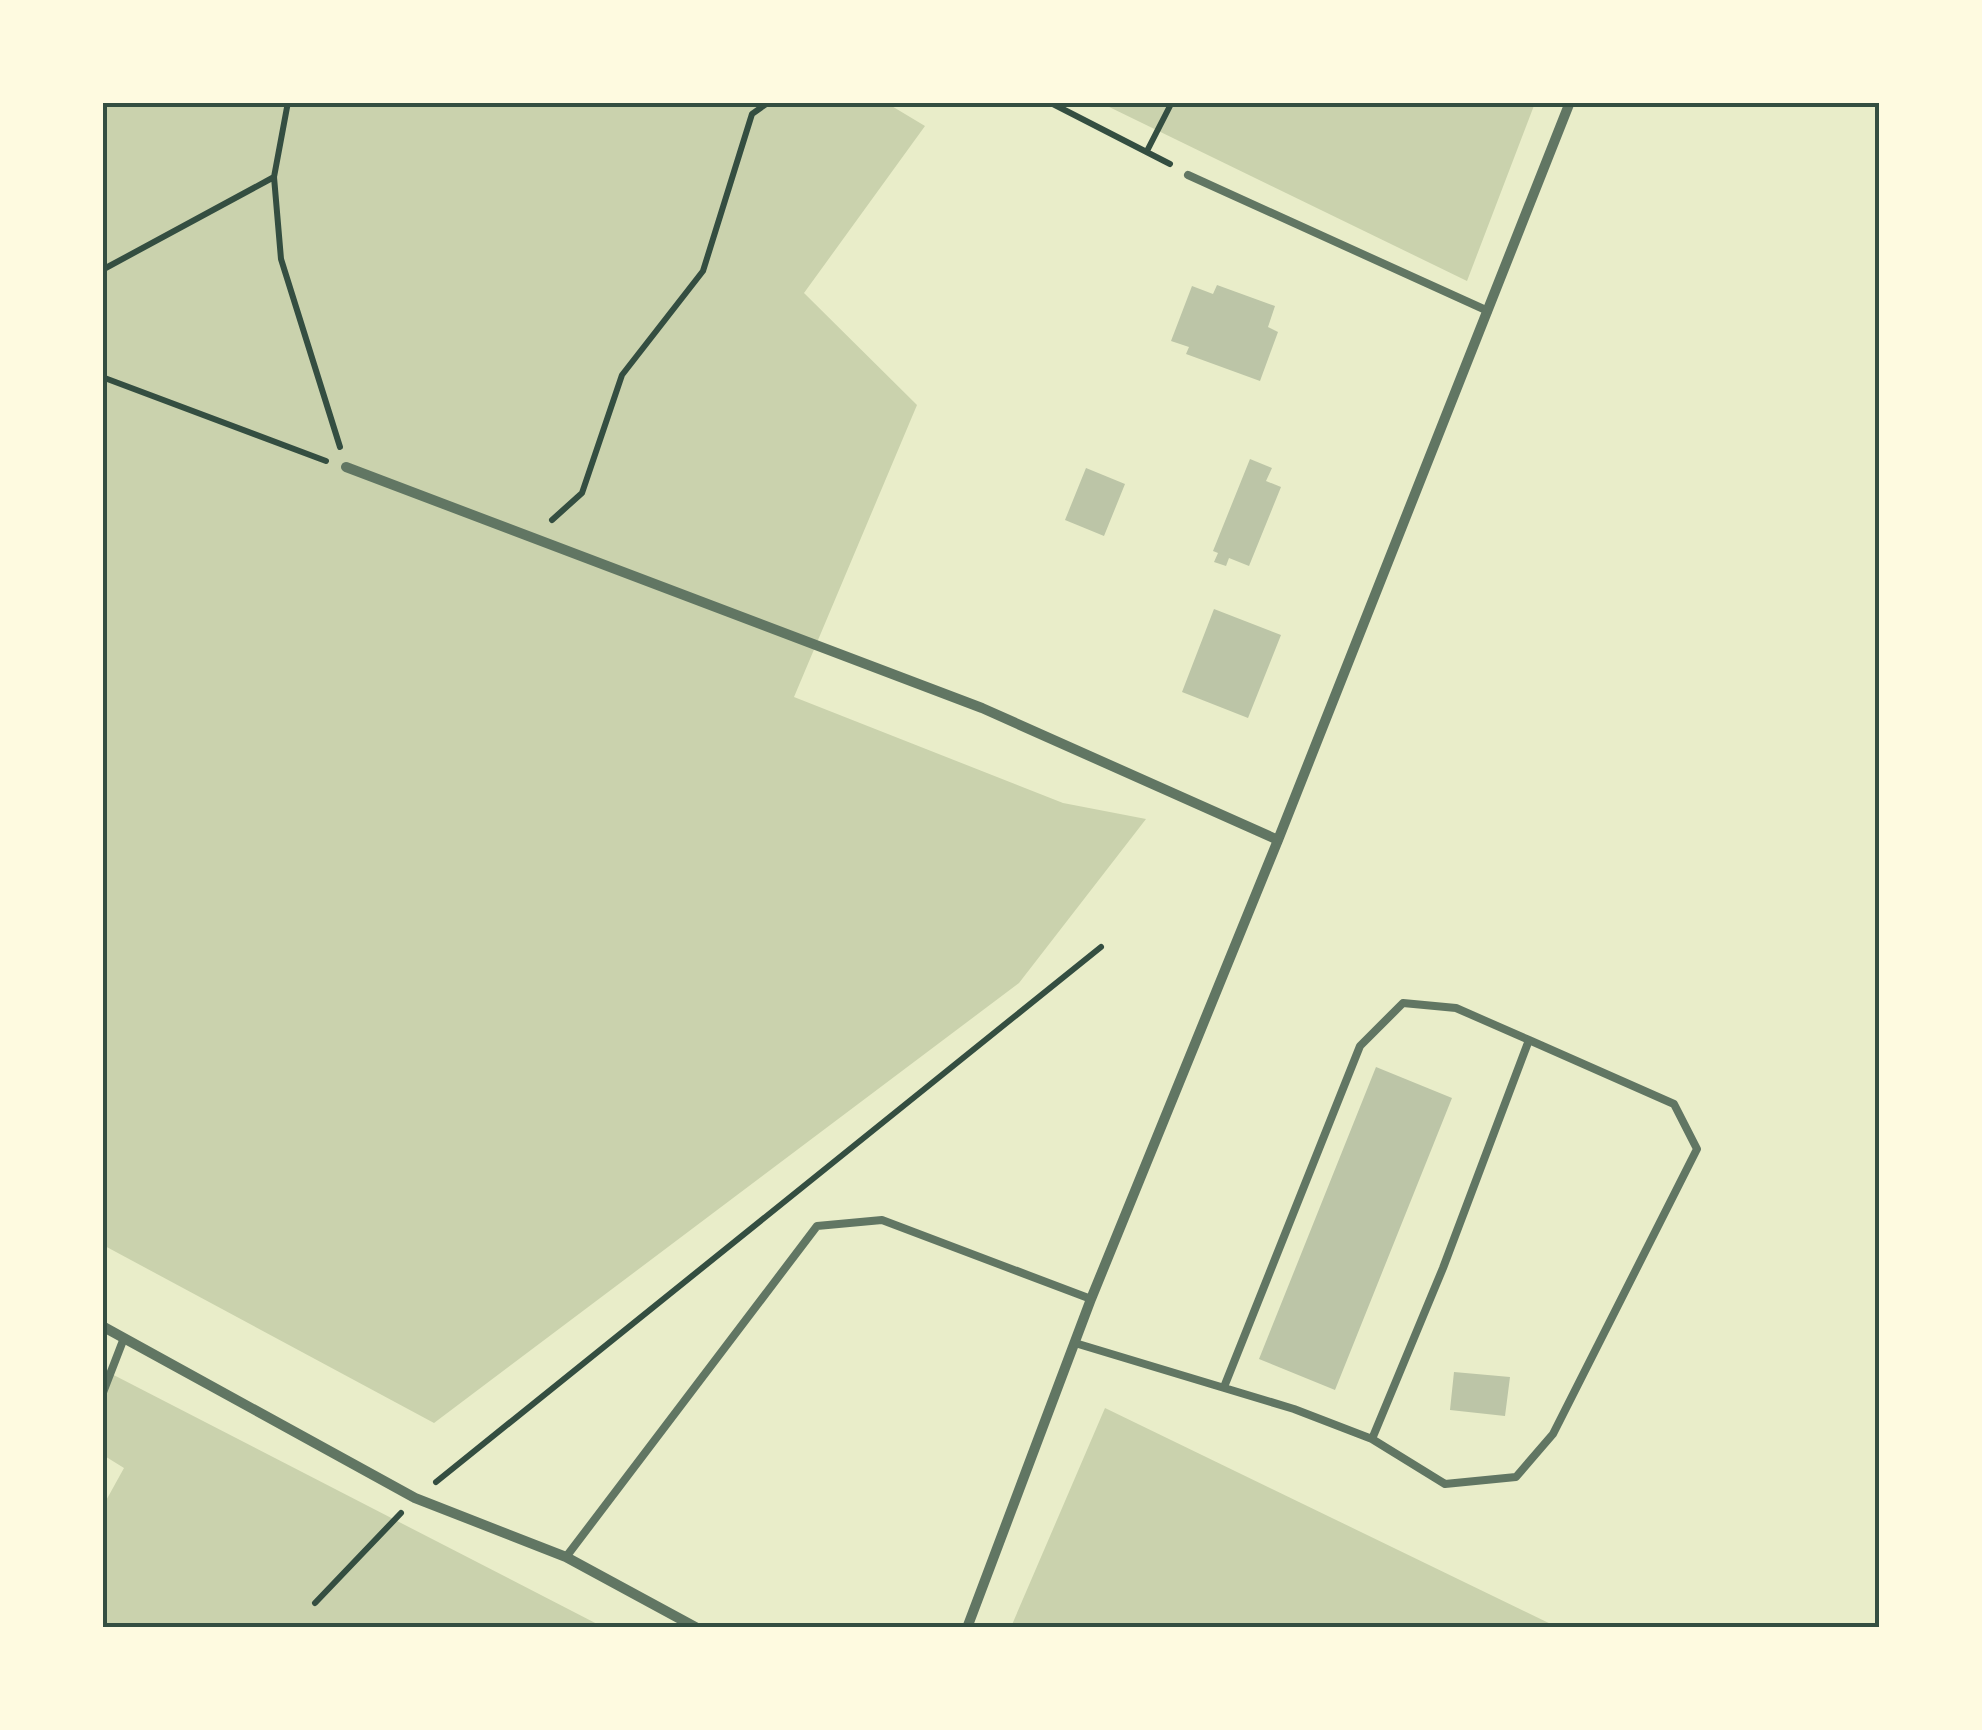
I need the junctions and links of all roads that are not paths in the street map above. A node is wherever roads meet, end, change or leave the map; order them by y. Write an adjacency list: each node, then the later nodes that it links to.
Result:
1 (1570, 102): 3 (street)
2 (1188, 174): 3 (lane)
3 (1488, 311): 5 (street)
4 (346, 467): 5 (street)
5 (1278, 840): 7 (street)
6 (1529, 1040): 11 (lane); 13 (lane); 13 (lane)
7 (1091, 1299): 10 (street); 14 (lane)
8 (102, 1326): 9 (street)
9 (124, 1338): 12 (lane); 14 (street)
10 (1075, 1343): 11 (lane); 16 (street)
11 (1224, 1387): 13 (lane)
12 (102, 1395)
13 (1372, 1439)
14 (566, 1557): 15 (street)
15 (698, 1628)
16 (967, 1628)

